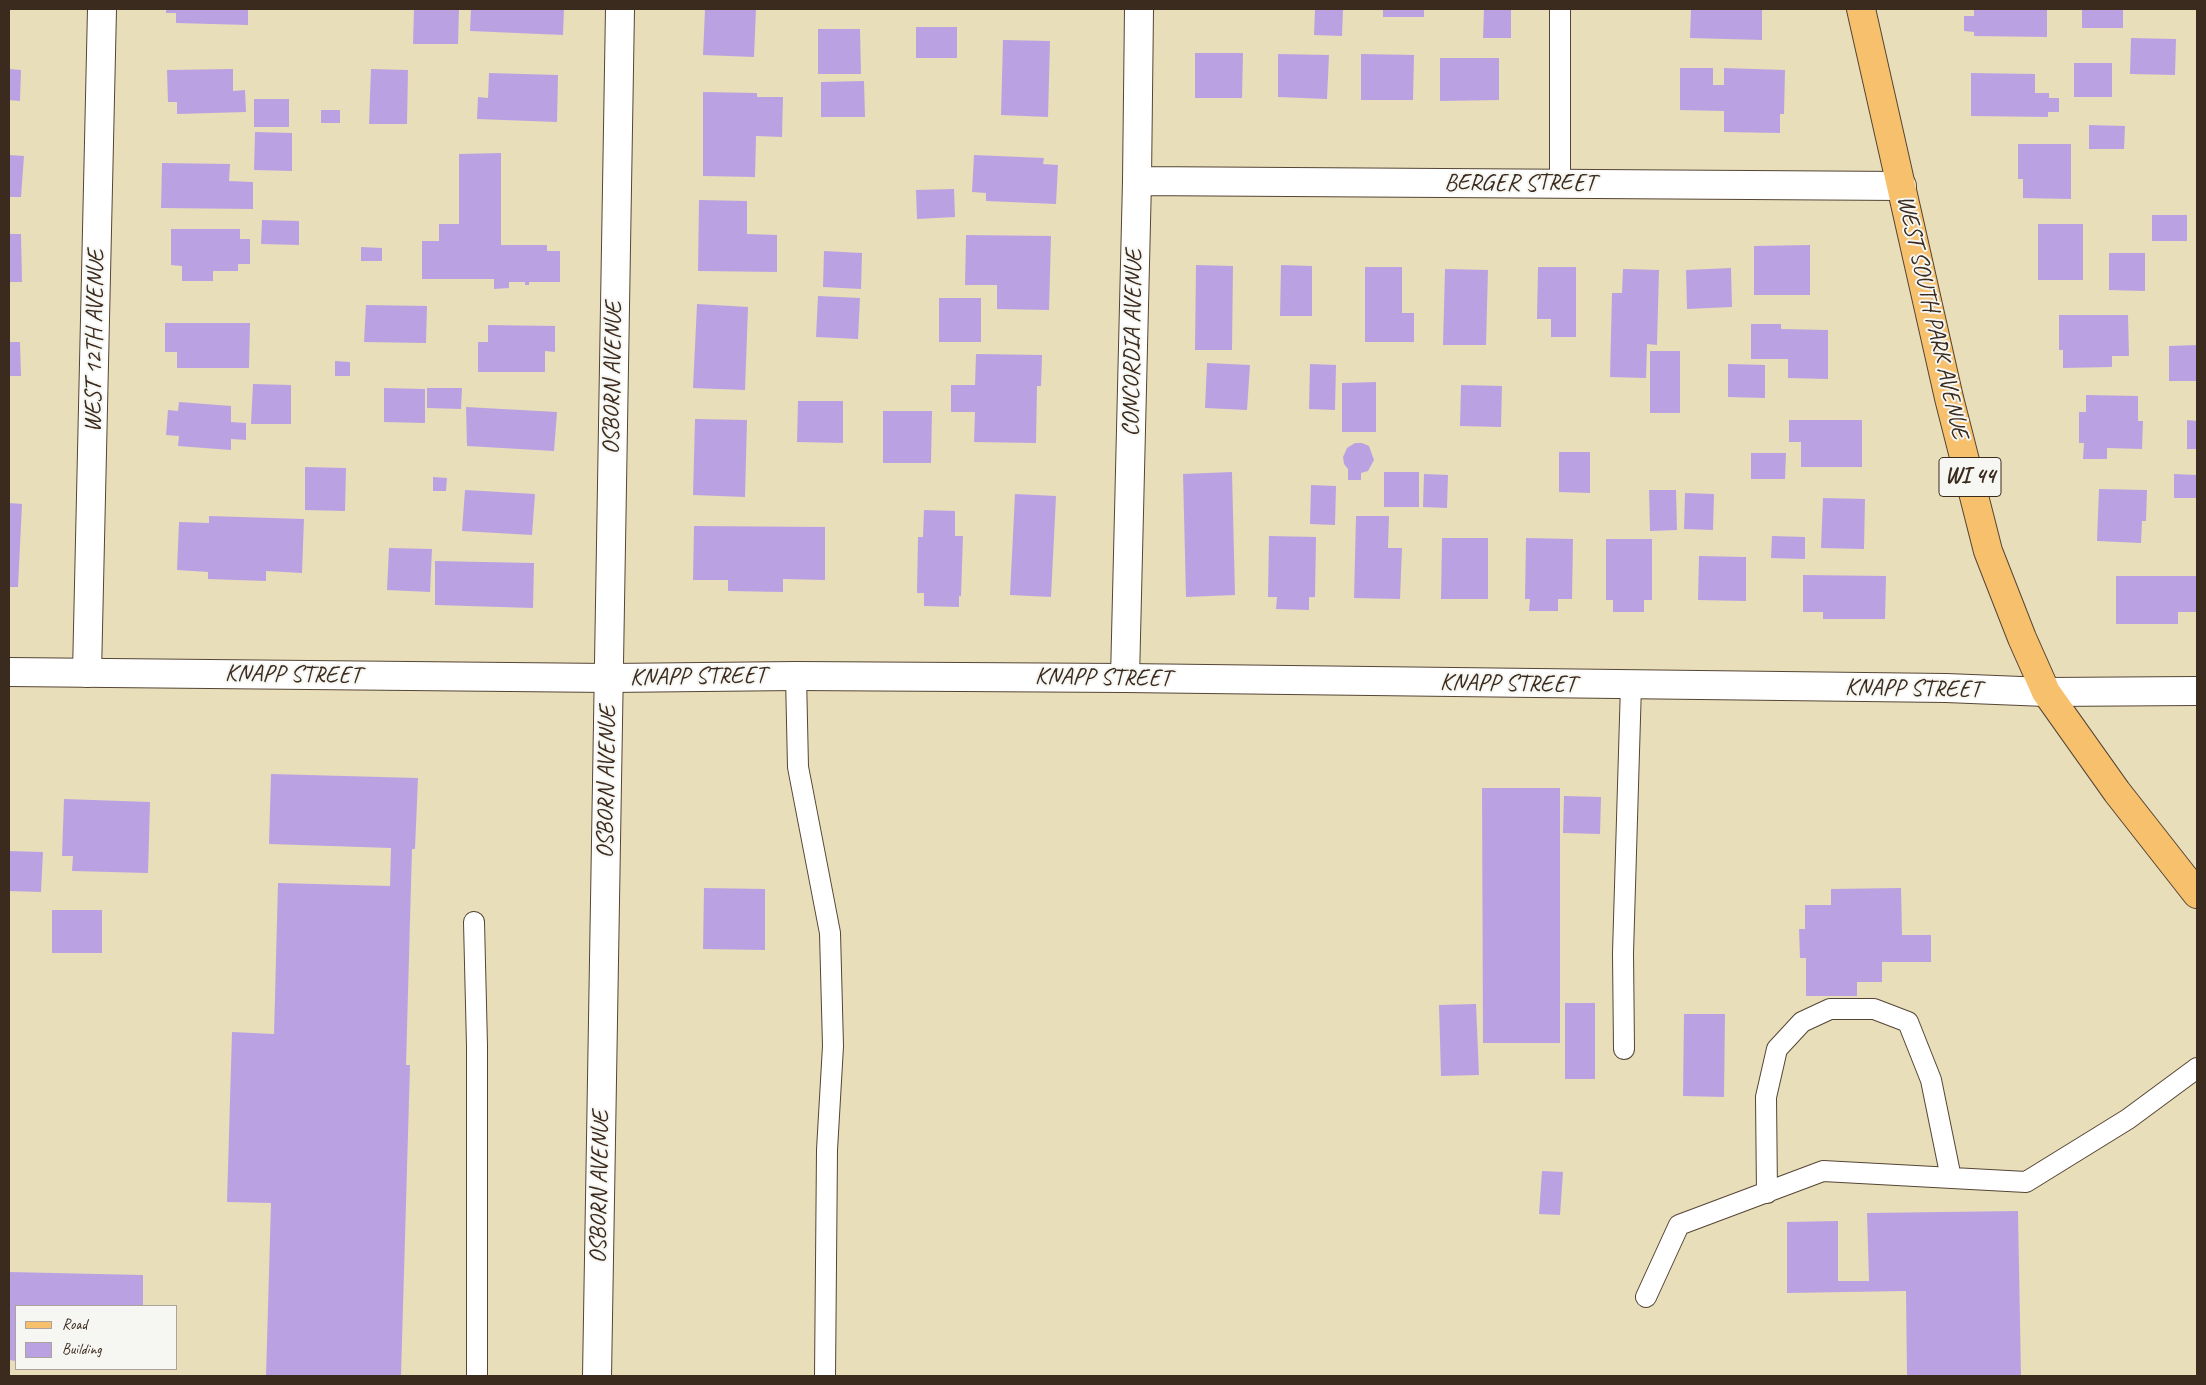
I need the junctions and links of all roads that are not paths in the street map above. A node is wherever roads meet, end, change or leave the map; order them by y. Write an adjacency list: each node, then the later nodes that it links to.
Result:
1 (102, 9): 10 (street, WEST 12TH AVENUE)
2 (620, 9): 12 (street, OSBORN AVENUE)
3 (1139, 9): 6 (street, CONCORDIA AVENUE)
4 (1560, 9): 7 (lane)
5 (1862, 9): 8 (main road, WEST SOUTH PARK AVENUE / WI 44)
6 (1137, 181): 7 (street, BERGER STREET); 13 (street, CONCORDIA AVENUE)
7 (1560, 184): 8 (street, BERGER STREET)
8 (1902, 186): 16 (main road, WEST SOUTH PARK AVENUE / WI 44)
9 (9, 672): 10 (street, KNAPP STREET)
10 (87, 673): 12 (street, KNAPP STREET)
11 (796, 676): 12 (street, KNAPP STREET); 13 (street, KNAPP STREET); 26 (lane)
12 (609, 678): 25 (street, OSBORN AVENUE)
13 (1125, 678): 14 (street, KNAPP STREET)
14 (1631, 685): 16 (street, KNAPP STREET); 19 (lane)
15 (2197, 691): 16 (street, KNAPP STREET)
16 (2046, 692): 17 (main road, WEST SOUTH PARK AVENUE / WI 44)
17 (2197, 894)
18 (474, 922): 24 (lane)
19 (1624, 1048)
20 (2197, 1068): 21 (lane)
21 (1951, 1178): 22 (lane); 22 (lane)
22 (1767, 1192): 23 (lane)
23 (1646, 1297)
24 (477, 1376)
25 (597, 1376)
26 (825, 1376)

